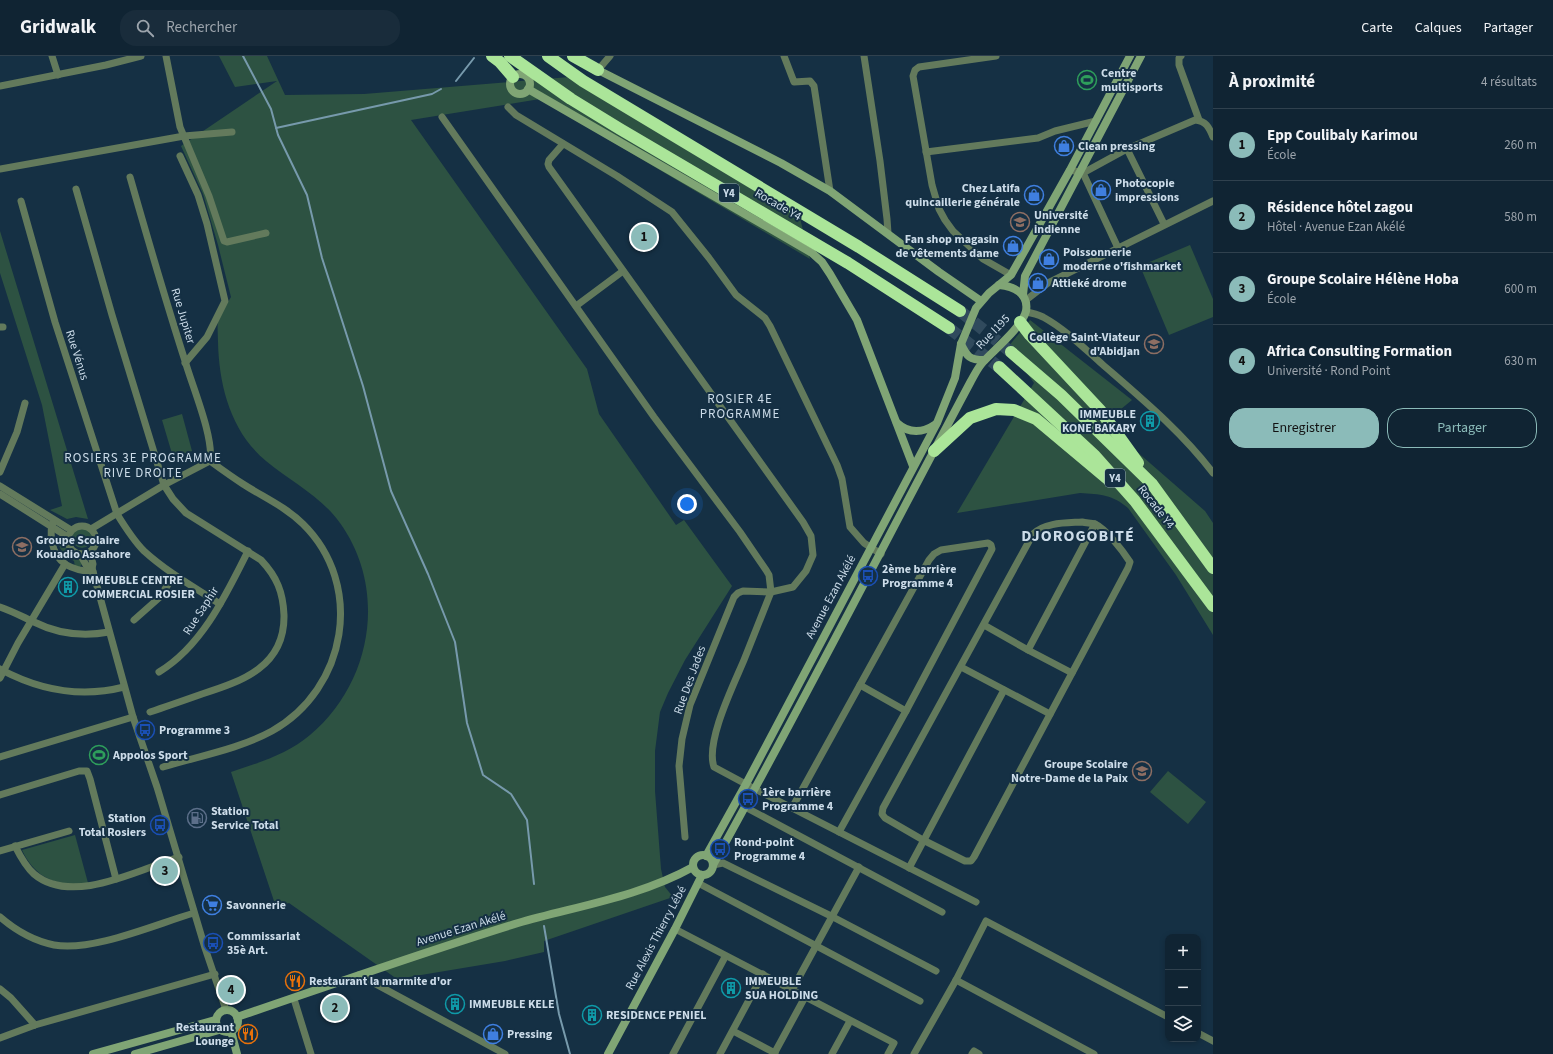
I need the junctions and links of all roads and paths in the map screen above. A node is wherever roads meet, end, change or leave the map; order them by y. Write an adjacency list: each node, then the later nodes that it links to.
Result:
1 (52, 56): 16 (street)
2 (141, 56): 16 (street)
3 (166, 56): 25 (street)
4 (492, 56): 17 (highway)
5 (510, 56): 51 (highway, Rocade Y4 / Y4)
6 (548, 56): 49 (highway, Rocade Y4 / Y4)
7 (573, 56): 15 (highway)
8 (610, 56): 15 (street)
9 (784, 56): 36 (street)
10 (864, 56): 41 (street)
11 (996, 56): 29 (street)
12 (1130, 56): 23 (main road, Rue I195)
13 (1141, 56): 33 (main road, Rue I195)
14 (1181, 56): 22 (street)
15 (598, 70): 36 (main road)
16 (58, 75): 18 (street)
17 (513, 77): 19 (main road); 19 (main road)
18 (0, 86)
19 (528, 89): 58 (main road)
20 (508, 107): 27 (street)
21 (442, 117): 48 (street)
22 (1199, 120): 26 (street); 28 (street)
23 (1096, 121): 29 (street); 32 (main road, Rue I195)
24 (232, 132): 25 (street)
25 (184, 136): 31 (street); 40 (street)
26 (1213, 137)
27 (563, 144): 43 (street, Rue Des Jades); 75 (street)
28 (1127, 149): 33 (street); 39 (street)
29 (926, 152): 44 (street)
30 (180, 156): 55 (street)
31 (0, 169)
32 (1070, 170): 33 (street); 44 (main road, Rue I195)
33 (1081, 173): 42 (street); 46 (main road, Rue I195)
34 (130, 177): 55 (street, Rue Jupiter)
35 (76, 189): 66 (street)
36 (830, 191): 41 (main road)
37 (1213, 200): 39 (street)
38 (21, 201): 70 (street, Rue Vénus)
39 (1164, 224): 42 (street)
40 (266, 233)
41 (888, 233): 47 (main road)
42 (1118, 248): 46 (street)
43 (623, 271): 48 (street); 84 (street, Rue Des Jades)
44 (1012, 275): 45 (main road, Rue I195)
45 (998, 285): 46 (main road); 47 (main road, Rue I195)
46 (1024, 297): 50 (main road, Rue I195)
47 (981, 301): 52 (main road, Rue I195)
48 (576, 306): 84 (street)
49 (960, 311)
50 (1023, 317): 54 (main road, Rue I195); 64 (street); 65 (highway)
51 (949, 328)
52 (961, 344): 54 (main road, Rue I195); 59 (main road, Avenue Ezan Akélé)
53 (1011, 352): 65 (highway, Rocade Y4 / Y4)
54 (984, 360): 60 (main road, Avenue Ezan Akélé)
55 (185, 364): 61 (street, Rue Jupiter)
56 (999, 367): 69 (highway, Rocade Y4 / Y4)
57 (25, 403): 63 (street)
58 (896, 422): 59 (main road); 62 (main road)
59 (937, 423): 62 (main road, Avenue Ezan Akélé)
60 (934, 451): 69 (highway); 79 (main road, Avenue Ezan Akélé)
61 (210, 461): 66 (street); 106 (street)
62 (913, 466): 75 (main road, Avenue Ezan Akélé)
63 (0, 472)
64 (1213, 473)
65 (1152, 484): 81 (highway, Rocade Y4 / Y4)
66 (164, 485): 70 (street); 76 (street)
67 (0, 486): 71 (street)
68 (0, 494): 71 (street)
69 (1135, 501): 86 (highway, Rocade Y4 / Y4)
70 (117, 514): 73 (street); 83 (street, Rue Vénus)
71 (53, 523): 74 (street); 80 (street)
72 (1095, 524): 90 (street); 92 (street); 96 (street)
73 (91, 529): 74 (street); 77 (street)
74 (69, 533): 78 (street)
75 (871, 548): 79 (street); 107 (main road, Avenue Ezan Akélé)
76 (248, 551): 85 (street, Rue Saphir); 102 (street)
77 (90, 552): 78 (street); 82 (street)
78 (80, 554): 82 (street)
79 (881, 554): 108 (main road, Avenue Ezan Akélé)
80 (65, 564): 82 (street); 89 (street)
81 (1213, 568)
82 (92, 570): 91 (street)
83 (174, 575): 85 (street, Rue Vénus); 88 (street)
84 (772, 592): 107 (street); 114 (street, Rue Des Jades)
85 (220, 604): 95 (street, Rue Saphir)
86 (1213, 606)
87 (0, 607): 89 (street)
88 (134, 620)
89 (32, 621): 91 (street); 94 (street)
90 (984, 625): 92 (street); 93 (street)
91 (109, 632): 99 (street)
92 (1028, 650): 96 (street)
93 (961, 667): 100 (street); 115 (street)
94 (2, 670): 97 (street); 99 (street)
95 (159, 672)
96 (1072, 673): 103 (street)
97 (0, 678)
98 (860, 685): 101 (street); 101 (street); 111 (street)
99 (124, 687): 104 (street)
100 (1004, 690): 103 (street); 115 (street)
101 (906, 710): 113 (street)
102 (150, 712)
103 (1050, 714): 115 (street)
104 (133, 717): 105 (street); 119 (street)
105 (0, 757)
106 (163, 767)
107 (746, 784): 108 (street); 118 (main road, Avenue Ezan Akélé)
108 (755, 789): 110 (main road, Avenue Ezan Akélé); 111 (street)
109 (0, 795): 125 (street)
110 (745, 807): 120 (main road, Avenue Ezan Akélé); 122 (street)
111 (792, 808): 113 (street)
112 (70, 831): 116 (street)
113 (838, 832): 123 (street)
114 (684, 837)
115 (923, 840): 123 (street)
116 (15, 846): 117 (street); 125 (street)
117 (0, 851)
118 (706, 856): 120 (main road); 121 (main road)
119 (179, 857): 125 (street); 129 (street)
120 (713, 865): 124 (main road); 130 (street)
121 (693, 867): 124 (main road); 138 (main road, Avenue Ezan Akélé)
122 (858, 867): 128 (street); 130 (street)
123 (909, 868): 127 (street)
124 (702, 875): 126 (main road, Rue Alexis Thierry Lébé)
125 (116, 879)
126 (698, 883): 132 (main road, Rue Alexis Thierry Lébé); 133 (street)
127 (976, 902)
128 (942, 912)
129 (194, 913): 131 (street); 136 (street)
130 (831, 916): 133 (street); 135 (street)
131 (0, 917)
132 (675, 929): 134 (street); 163 (main road, Rue Alexis Thierry Lébé)
133 (815, 946): 141 (street); 144 (street)
134 (725, 957): 137 (street); 164 (street)
135 (936, 971)
136 (214, 974): 145 (street); 150 (street)
137 (762, 974): 141 (street); 153 (street)
138 (360, 975): 143 (main road, Avenue Ezan Akélé); 162 (street)
139 (956, 980): 146 (street); 168 (street); 171 (street)
140 (0, 989): 150 (street)
141 (792, 990): 142 (street)
142 (805, 997): 149 (street); 157 (street)
143 (294, 999): 147 (main road, Avenue Ezan Akélé); 161 (street)
144 (920, 1001)
145 (226, 1010): 147 (main road); 148 (main road)
146 (1165, 1015)
147 (237, 1017): 152 (main road)
148 (215, 1020): 151 (main road); 158 (main road)
149 (850, 1021): 166 (street); 167 (street)
150 (35, 1025): 155 (street)
151 (219, 1030): 152 (main road); 159 (main road)
152 (231, 1031): 160 (main road)
153 (733, 1031): 157 (street); 165 (street)
154 (1201, 1035): 156 (street)
155 (0, 1038)
156 (1213, 1041)
157 (774, 1053)
158 (93, 1054)
159 (135, 1054)
160 (238, 1054)
161 (311, 1054)
162 (505, 1054)
163 (608, 1054)
164 (673, 1054)
165 (720, 1054)
166 (832, 1054)
167 (888, 1054)
168 (914, 1054)
169 (972, 1054): 170 (street)
170 (979, 1054)
171 (1094, 1054)

